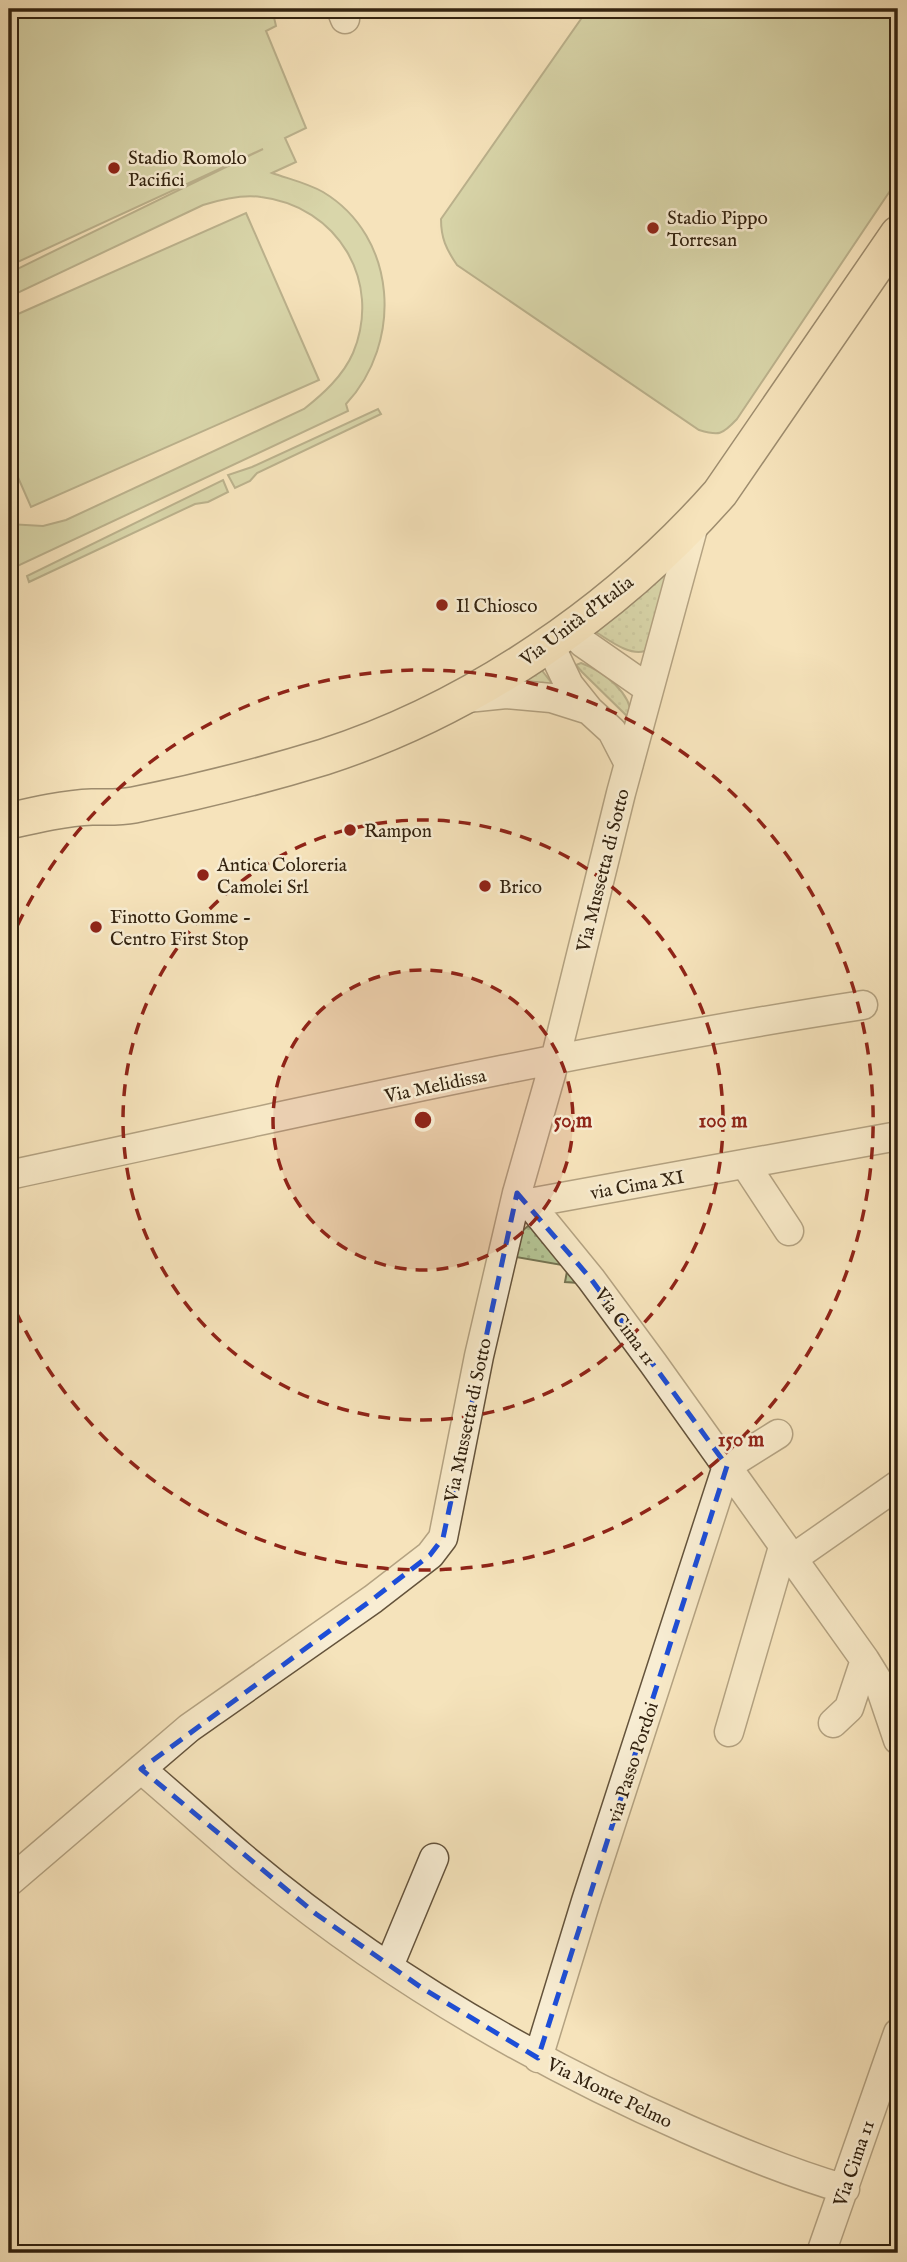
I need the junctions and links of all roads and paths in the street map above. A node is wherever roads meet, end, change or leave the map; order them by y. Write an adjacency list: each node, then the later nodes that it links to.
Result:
1 (898, 234): 2 (main road, Via Unità d'Italia)
2 (695, 521): 3 (main road, Via Unità d'Italia); 4 (street, Via Mussetta di Sotto)
3 (559, 636): 4 (street); 5 (main road, Via Unità d'Italia); 6 (street, Via Mussetta di Sotto)
4 (649, 689): 7 (street, Via Mussetta di Sotto)
5 (457, 699): 6 (street, Via Mussetta di Sotto); 8 (main road, Via Unità d'Italia)
6 (589, 710): 7 (street, Via Mussetta di Sotto)
7 (629, 764): 10 (street, Via Mussetta di Sotto)
8 (10, 825)
9 (863, 1005): 10 (street, Via Melidissa)
10 (555, 1059): 13 (street, Via Melidissa); 14 (street, Via Mussetta di Sotto)
11 (898, 1136): 12 (street, via Cima XI)
12 (744, 1164): 14 (street, via Cima XI); 15 (street)
13 (9, 1175)
14 (523, 1198): 17 (street, Via Cima 11); 24 (street, Via Mussetta di Sotto)
15 (789, 1231)
16 (778, 1434): 17 (street)
17 (727, 1466): 19 (street, Via Cima 11); 29 (street, via Passo Pordoi)
18 (898, 1485): 19 (street)
19 (788, 1553): 20 (street, Via Cima 11); 22 (street)
20 (865, 1660): 21 (street); 23 (street, Via Cima 11)
21 (833, 1723)
22 (729, 1732)
23 (898, 1740)
24 (141, 1769): 26 (street, Via Mussetta di Sotto); 27 (street, Via Monte Pelmo)
25 (434, 1858): 27 (street)
26 (9, 1882)
27 (388, 1966): 29 (street, Via Monte Pelmo)
28 (898, 2033): 30 (street, Via Cima 11)
29 (538, 2058): 30 (street, Via Monte Pelmo)
30 (845, 2189): 31 (street, Via Cima 11)
31 (821, 2253)

